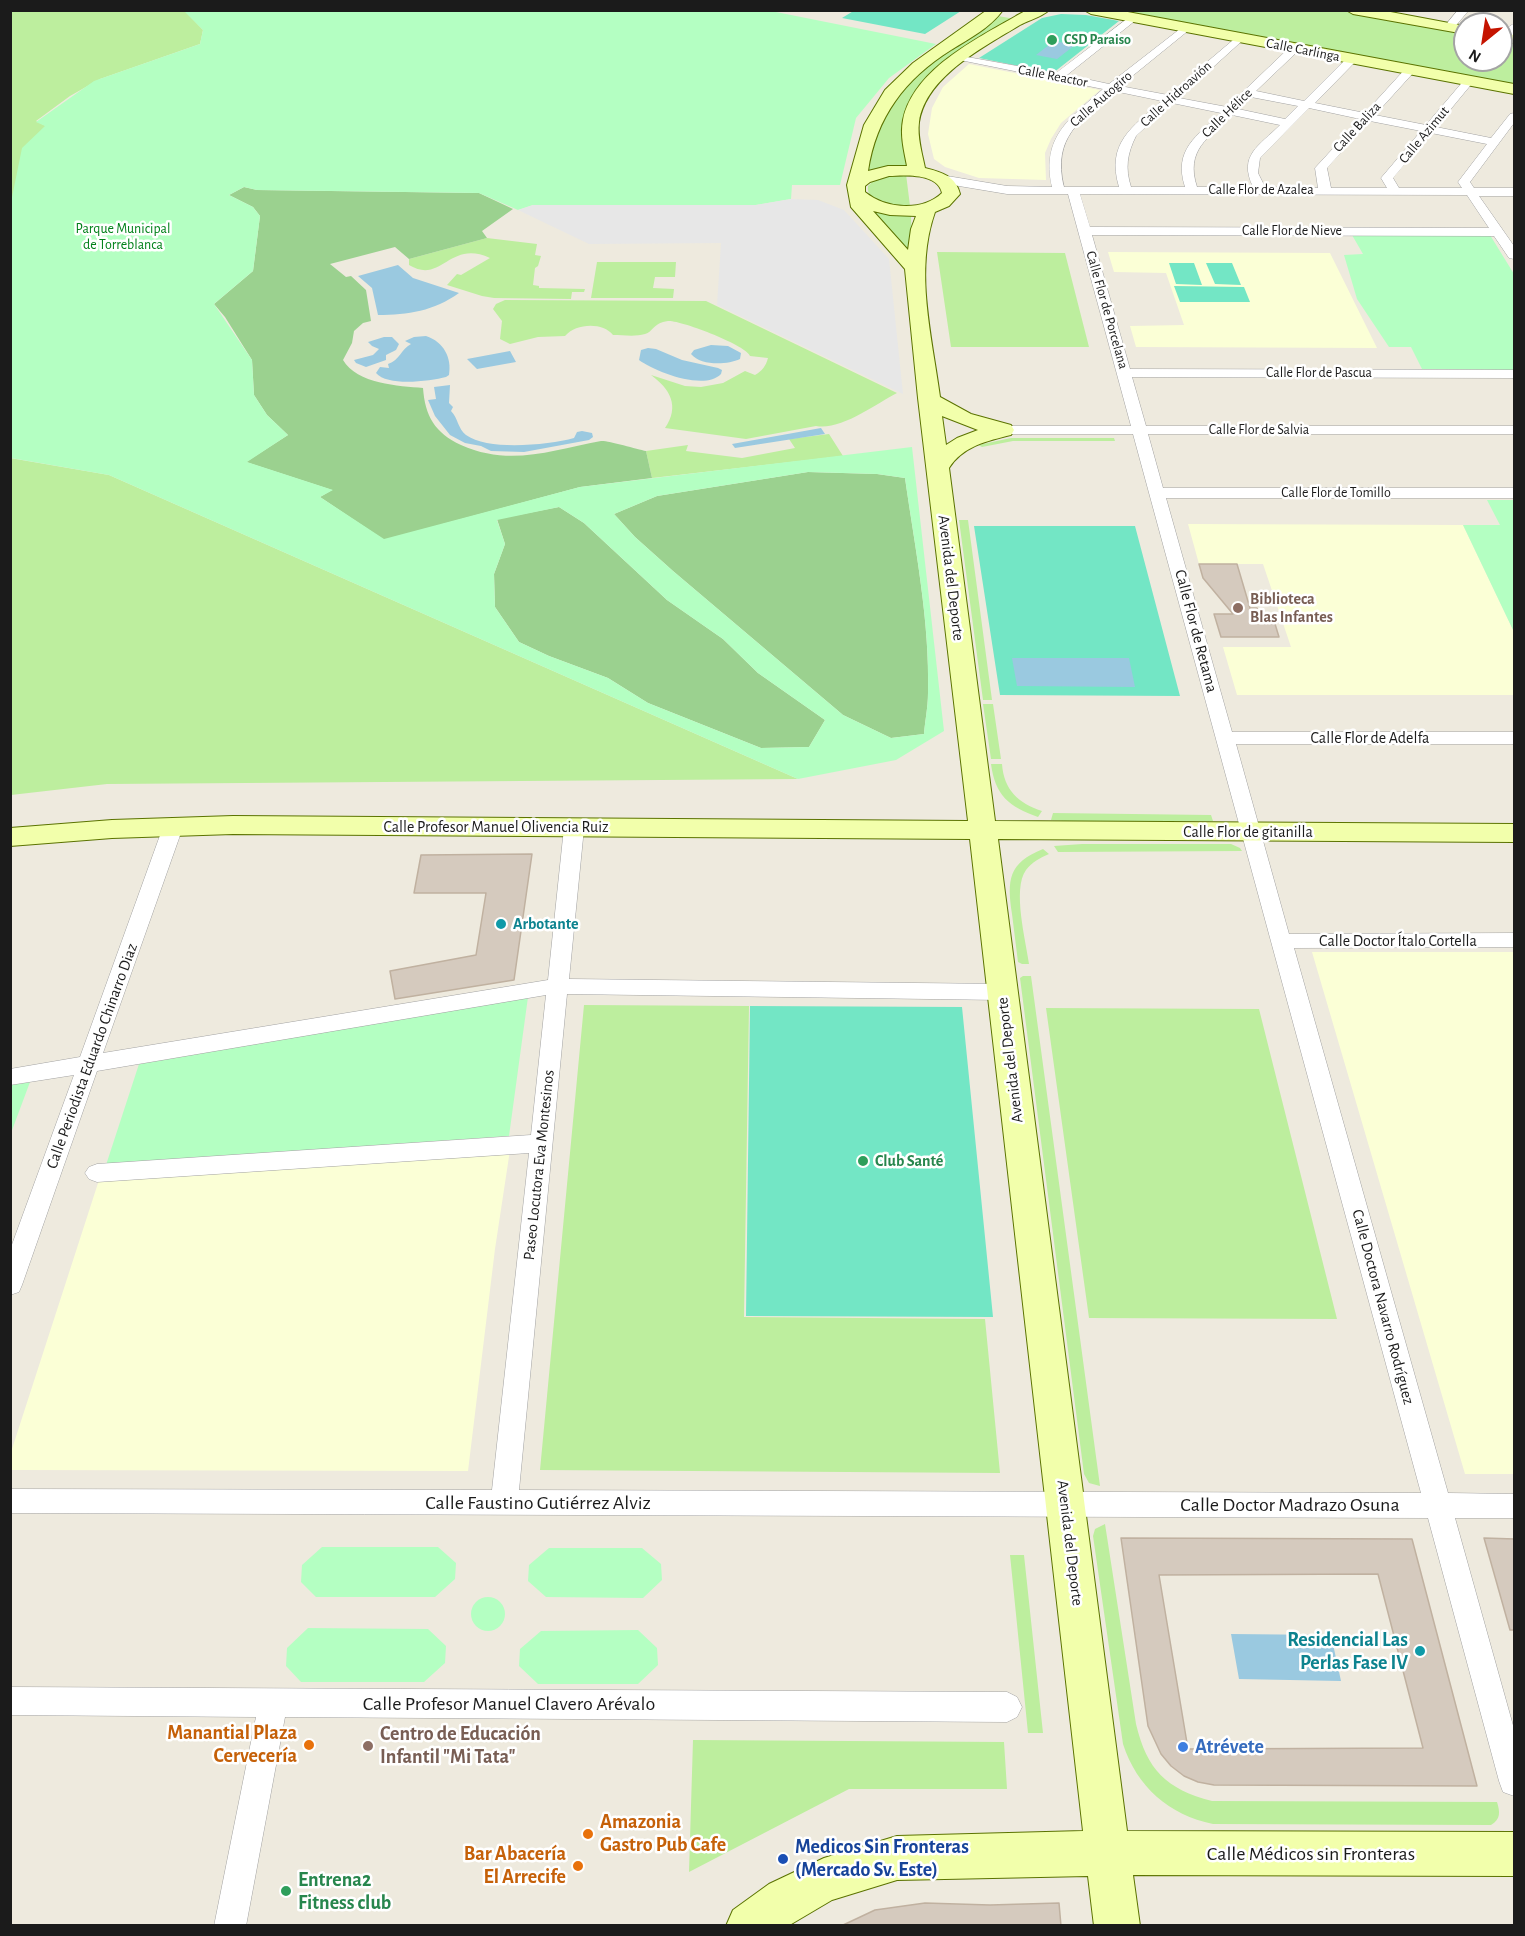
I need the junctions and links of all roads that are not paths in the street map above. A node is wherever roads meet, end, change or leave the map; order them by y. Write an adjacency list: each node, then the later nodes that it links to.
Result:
1 (996, 10): 31 (street)
2 (1042, 10): 13 (street)
3 (1091, 10): 7 (street, Calle Carlinga)
4 (1353, 10): 6 (street)
5 (1464, 10): 8 (street)
6 (1395, 14): 8 (street)
7 (1132, 18): 9 (street, Calle Carlinga); 16 (street)
8 (1449, 27): 10 (street)
9 (1185, 28): 11 (street, Calle Carlinga); 18 (street, Calle Autogiro)
10 (1453, 28)
11 (1239, 38): 12 (street, Calle Carlinga); 21 (street, Calle Hidroavión)
12 (1295, 48): 14 (street, Calle Carlinga); 20 (street, Calle Hélice)
13 (960, 57): 16 (street, Calle Reactor); 29 (street)
14 (1352, 59): 15 (street, Calle Carlinga); 22 (street)
15 (1410, 70): 17 (street, Calle Carlinga); 25 (street, Calle Baliza)
16 (1058, 77): 18 (street, Calle Reactor)
17 (1469, 81): 19 (street, Calle Carlinga); 27 (street, Calle Azimut)
18 (1113, 88): 21 (street, Calle Reactor); 33 (street, Calle Autogiro)
19 (1515, 89)
20 (1248, 93): 22 (street); 23 (street, Calle Hélice)
21 (1170, 99): 23 (street, Calle Reactor); 35 (street, Calle Hidroavión)
22 (1306, 105): 25 (street); 26 (street)
23 (1229, 111): 26 (street, Calle Reactor); 36 (street, Calle Hélice)
24 (1515, 116): 28 (street)
25 (1367, 117): 27 (street); 38 (street, Calle Baliza)
26 (1288, 123): 37 (street)
27 (1429, 129): 28 (street); 39 (street, Calle Azimut)
28 (1495, 142): 40 (street)
29 (917, 172): 30 (street); 31 (street)
30 (941, 179): 32 (street); 42 (street)
31 (858, 189): 43 (street); 47 (street)
32 (1007, 190): 33 (street, Calle Flor de Azalea); 42 (street)
33 (1059, 190): 34 (street, Calle Flor de Azalea)
34 (1073, 190): 35 (street, Calle Flor de Azalea); 44 (street, Calle Flor de Porcelana)
35 (1126, 190): 36 (street, Calle Flor de Azalea)
36 (1192, 190): 37 (street, Calle Flor de Azalea)
37 (1260, 190): 38 (street, Calle Flor de Azalea)
38 (1325, 190): 39 (street, Calle Flor de Azalea)
39 (1394, 190): 40 (street, Calle Flor de Azalea)
40 (1472, 191): 41 (street, Calle Flor de Azalea); 45 (street)
41 (1515, 192)
42 (958, 198): 43 (street)
43 (928, 208): 47 (street, Avenida del Deporte)
44 (1085, 231): 45 (street, Calle Flor de Nieve); 48 (street, Calle Flor de Porcelana)
45 (1499, 232): 46 (street)
46 (1515, 255)
47 (914, 268): 50 (street, Avenida del Deporte)
48 (1124, 373): 49 (street, Calle Flor de Pascua); 52 (street, Calle Flor de Porcelana)
49 (1515, 374)
50 (928, 398): 51 (street); 54 (street, Avenida del Deporte)
51 (1003, 430): 52 (street, Calle Flor de Salvia); 54 (street)
52 (1140, 430): 53 (street, Calle Flor de Salvia); 55 (street, Calle Flor de Retama)
53 (1515, 430)
54 (937, 470): 61 (street, Avenida del Deporte)
55 (1157, 493): 56 (street, Calle Flor de Tomillo); 57 (street, Calle Flor de Retama)
56 (1515, 493)
57 (1225, 738): 58 (street, Calle Flor de Adelfa); 62 (street, Calle Flor de Retama)
58 (1515, 738)
59 (173, 827): 60 (street, Calle Profesor Manuel Olivencia Ruiz); 64 (street, Calle Profesor Manuel Olivencia Ruiz); 69 (street, Calle Periodista Eduardo Chinarro Diaz)
60 (574, 828): 61 (street, Calle Profesor Manuel Olivencia Ruiz); 67 (street, Paseo Locutora Eva Montesinos)
61 (982, 830): 62 (street, Calle Flor de gitanilla); 68 (street, Avenida del Deporte)
62 (1251, 832): 63 (street, Calle Flor de gitanilla); 65 (street, Calle Doctora Navarro Rodríguez)
63 (1515, 833)
64 (10, 837)
65 (1281, 940): 66 (street, Calle Doctor Ítalo Cortella); 76 (street, Calle Doctora Navarro Rodríguez)
66 (1515, 940)
67 (557, 986): 68 (street); 69 (street); 71 (street, Paseo Locutora Eva Montesinos)
68 (1002, 992): 77 (street, Avenida del Deporte)
69 (90, 1064): 70 (street); 73 (street, Calle Periodista Eduardo Chinarro Diaz)
70 (10, 1077)
71 (541, 1143): 72 (street); 75 (street, Paseo Locutora Eva Montesinos)
72 (97, 1173)
73 (10, 1285)
74 (10, 1501): 75 (street, Calle Faustino Gutiérrez Alviz)
75 (504, 1503): 77 (street, Calle Faustino Gutiérrez Alviz)
76 (1438, 1505): 77 (street, Calle Doctor Madrazo Osuna); 78 (street, Calle Doctor Madrazo Osuna); 82 (street, Calle Doctora Navarro Rodríguez)
77 (1065, 1506): 83 (street, Avenida del Deporte)
78 (1515, 1506)
79 (10, 1701): 80 (street, Calle Profesor Manuel Clavero Arévalo)
80 (273, 1703): 81 (street, Calle Profesor Manuel Clavero Arévalo); 85 (street)
81 (1007, 1707)
82 (1515, 1781)
83 (1108, 1853): 84 (street, Calle Médicos sin Fronteras); 86 (street, Calle Médicos sin Fronteras); 87 (street, Avenida del Deporte)
84 (1515, 1854)
85 (230, 1926)
86 (749, 1926)
87 (1117, 1926)

